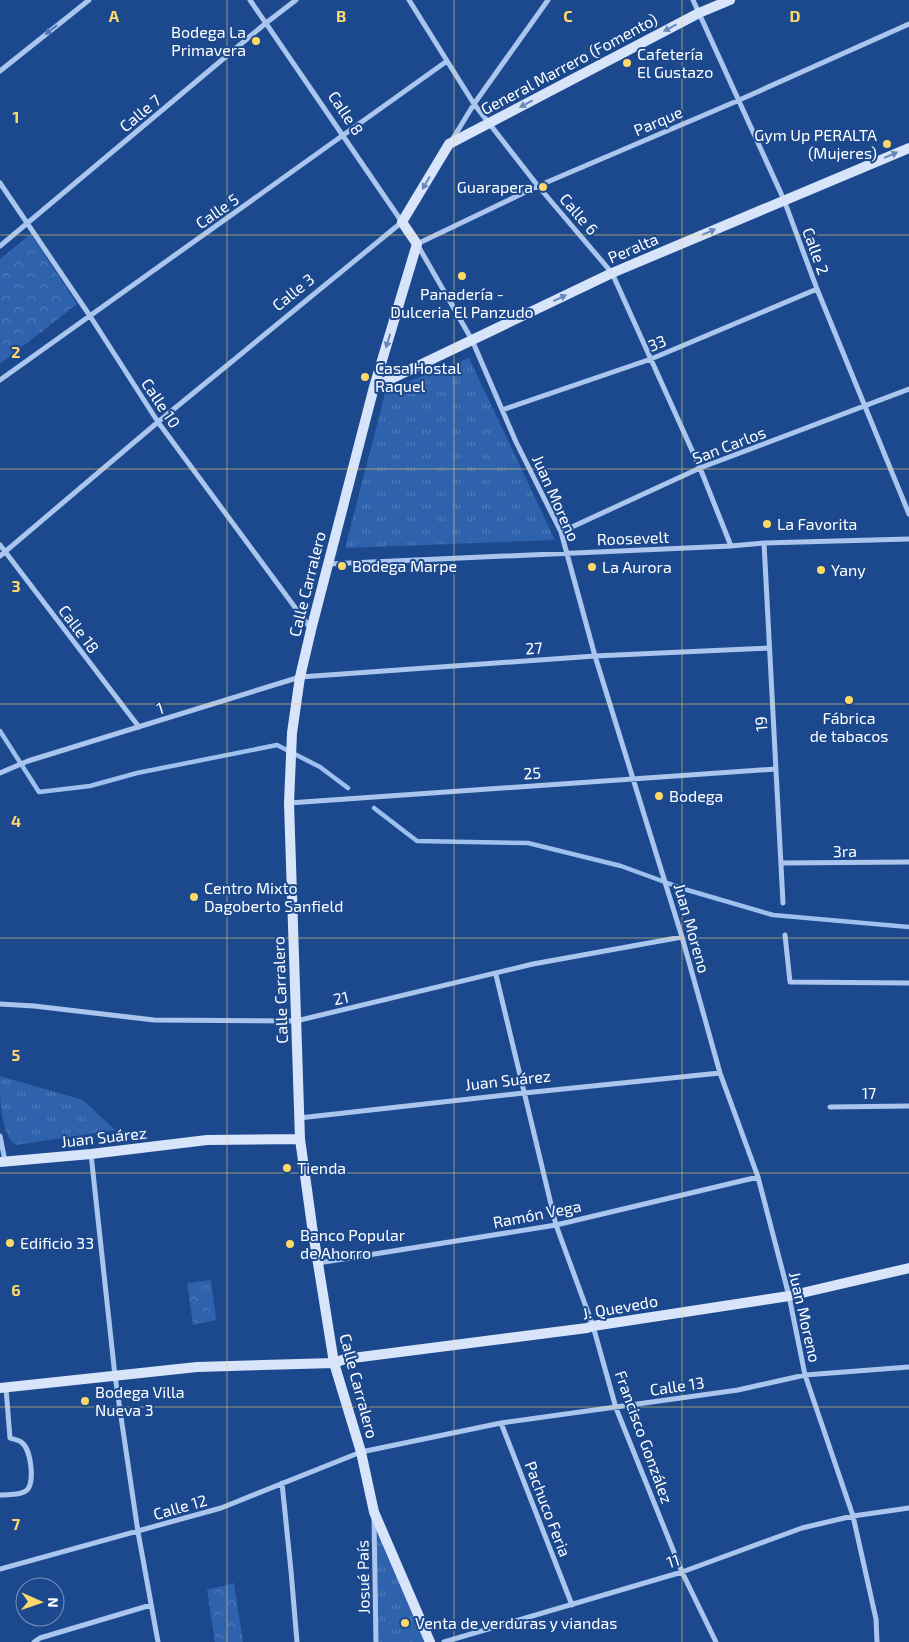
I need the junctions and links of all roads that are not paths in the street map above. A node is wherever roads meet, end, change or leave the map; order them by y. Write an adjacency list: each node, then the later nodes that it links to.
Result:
1 (89, 0): 12 (street, one-way to 12)
2 (250, 0): 9 (street, Calle 8)
3 (296, 0): 9 (street, Calle 7)
4 (409, 0): 11 (street, Calle 6)
5 (548, 0): 14 (street, Calle 3)
6 (693, 0): 8 (street, Calle 2)
7 (730, 0): 8 (street, General Marrero (Fomento))
8 (699, 13): 13 (street, Calle 2); 15 (street, General Marrero (Fomento), one-way to 15)
9 (266, 23): 16 (street, Calle 8); 22 (street, Calle 7)
10 (909, 24): 13 (street, Parque)
11 (447, 62): 14 (street, Calle 6); 16 (street, Calle 5)
12 (0, 71)
13 (738, 101): 20 (street, Parque); 21 (street, Calle 2)
14 (474, 104): 15 (street, Calle 6); 17 (street, Calle 3)
15 (489, 124): 17 (street, General Marrero (Fomento)); 20 (street, Calle 6)
16 (344, 136): 23 (street, Calle 8); 28 (street, Calle 5)
17 (450, 144): 23 (street, Calle 3, one-way to 23)
18 (909, 148): 21 (street, Peralta, one-way to 18)
19 (0, 182): 22 (street, Calle 10)
20 (538, 186): 24 (street, Parque); 26 (street, Calle 6)
21 (784, 200): 26 (street, Peralta, one-way to 21); 27 (street, Calle 2)
22 (28, 222): 25 (street, Calle 7); 28 (street, Calle 10)
23 (402, 222): 24 (street, Calle 8); 36 (street, Calle 3)
24 (417, 244): 29 (street, Juan Moreno); 32 (street, Calle Carralero, one-way to 32)
25 (0, 246)
26 (612, 273): 29 (street, Peralta, one-way to 26); 30 (street, Calle 6)
27 (817, 289): 30 (street, 33); 34 (street, Calle 2)
28 (90, 316): 31 (street, Calle 5); 36 (street, Calle 10)
29 (472, 340): 32 (street, Peralta); 35 (street, Juan Moreno)
30 (650, 359): 35 (street, 33); 37 (street, Calle 6)
31 (0, 380)
32 (374, 387): 46 (street, Calle Carralero)
33 (909, 389): 34 (street, San Carlos)
34 (865, 407): 37 (street, San Carlos); 38 (street, Calle 2)
35 (502, 410): 39 (street, Juan Moreno)
36 (158, 422): 44 (street, Calle 3); 47 (street, Calle 10)
37 (700, 468): 39 (street, San Carlos); 43 (street, Calle 6)
38 (909, 514)
39 (561, 532): 45 (street, Juan Moreno)
40 (909, 539): 41 (street, Roosevelt)
41 (764, 543): 43 (street, Roosevelt); 48 (street, 19)
42 (0, 546): 44 (street, Calle 18)
43 (732, 546): 45 (street, Roosevelt)
44 (2, 554): 51 (street, Calle 18)
45 (567, 554): 46 (street, Roosevelt); 49 (street, Juan Moreno)
46 (327, 564): 47 (street, Calle Carralero)
47 (311, 630): 50 (street, Calle Carralero)
48 (769, 648): 49 (street, 27); 52 (street, 19)
49 (595, 656): 50 (street, 27); 54 (street, Juan Moreno)
50 (300, 677): 51 (street, 1); 55 (street, Calle Carralero)
51 (139, 728): 53 (street, 1)
52 (776, 769): 54 (street, 25); 57 (street, 19)
53 (0, 773)
54 (633, 778): 55 (street, 25); 60 (street, Juan Moreno)
55 (289, 803): 64 (street, Calle Carralero)
56 (909, 862): 57 (street, 3ra)
57 (781, 863): 58 (street, 19)
58 (784, 903)
59 (785, 935): 62 (street)
60 (682, 937): 61 (street, 21); 65 (street, Juan Moreno)
61 (496, 975): 64 (street, 21); 66 (street, Francisco González)
62 (909, 983)
63 (0, 1004): 64 (street, 21)
64 (296, 1021): 69 (street, Calle Carralero)
65 (720, 1073): 66 (street, Juan Suárez); 74 (street, Juan Moreno)
66 (524, 1093): 69 (street, Juan Suárez); 75 (street, Francisco González)
67 (909, 1106): 68 (street, 17)
68 (830, 1107)
69 (299, 1118): 71 (street, Calle Carralero)
70 (0, 1136): 73 (street)
71 (300, 1139): 72 (street, Juan Suárez); 76 (street, Calle Carralero)
72 (91, 1154): 73 (street, Juan Suárez); 83 (street)
73 (2, 1162)
74 (758, 1177): 75 (street, Ramón Vega); 78 (street, Juan Moreno)
75 (556, 1225): 76 (street, Ramón Vega); 79 (street, Francisco González)
76 (318, 1263): 80 (street, Calle Carralero)
77 (909, 1268): 78 (street, J. Quevedo)
78 (789, 1296): 79 (street, J. Quevedo); 82 (street, Juan Moreno)
79 (593, 1326): 80 (street, J. Quevedo); 85 (street, Francisco González)
80 (334, 1363): 83 (street, J. Quevedo); 87 (street, Calle Carralero)
81 (909, 1367): 82 (street, Calle 13)
82 (805, 1375): 85 (street, Calle 13); 92 (street, Juan Moreno)
83 (115, 1376): 84 (street, J. Quevedo); 93 (street)
84 (3, 1387): 89 (street)
85 (616, 1408): 86 (street, Calle 13); 95 (street, Francisco González)
86 (501, 1423): 87 (street, Calle 13); 97 (street, Pachuco Feria)
87 (361, 1452): 88 (street, Calle 12); 91 (street, Calle Carralero)
88 (282, 1483): 93 (street, Calle 12); 100 (street)
89 (0, 1495)
90 (909, 1508): 92 (street, 11)
91 (374, 1512): 101 (street, Josué País); 102 (street, Calle Carralero)
92 (853, 1516): 95 (street, 11); 105 (street, Juan Moreno)
93 (138, 1532): 94 (street, Calle 12); 96 (street)
94 (0, 1569)
95 (682, 1572): 97 (street, 11); 104 (street, Francisco González)
96 (151, 1605): 98 (street); 99 (street)
97 (572, 1605): 103 (street, 11)
98 (34, 1642)
99 (158, 1642)
100 (297, 1642)
101 (376, 1642)
102 (430, 1642)
103 (444, 1642)
104 (716, 1642)
105 (877, 1642)

